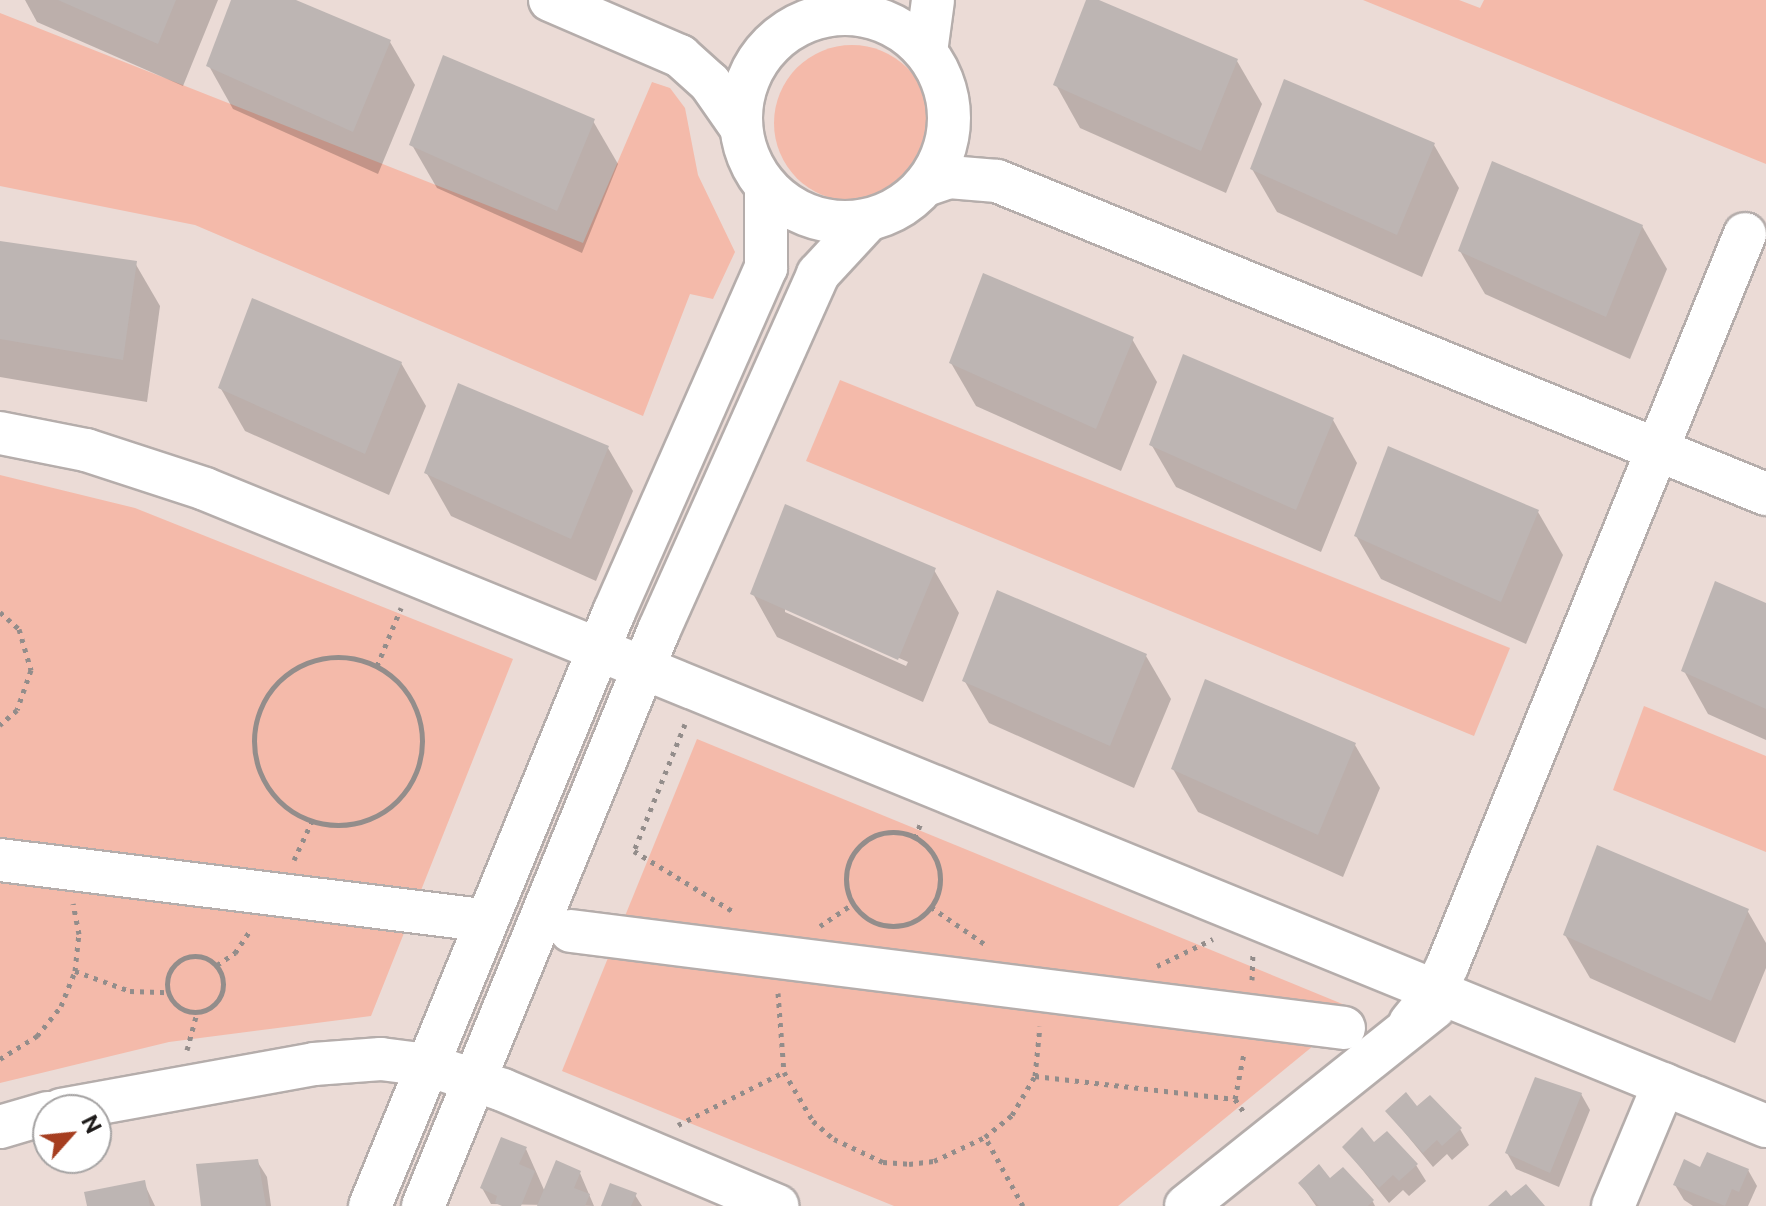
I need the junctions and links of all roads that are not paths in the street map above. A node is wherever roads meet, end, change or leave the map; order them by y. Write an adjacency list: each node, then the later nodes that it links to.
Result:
1 (550, 0): 5 (street)
2 (933, 0): 6 (street)
3 (845, 7): 4 (street); 6 (street)
4 (778, 37): 5 (street); 8 (street)
5 (663, 47): 8 (street)
6 (926, 52): 7 (street)
7 (949, 119): 9 (street); 10 (street)
8 (740, 126): 11 (street)
9 (997, 181): 10 (street); 15 (street)
10 (926, 185): 12 (street)
11 (766, 187): 12 (street); 17 (street)
12 (867, 221): 18 (street)
13 (1745, 234): 15 (street)
14 (0, 433): 17 (street)
15 (1657, 449): 16 (street); 22 (street)
16 (1766, 494)
17 (598, 651): 18 (street); 24 (street)
18 (643, 670): 22 (street); 25 (street)
19 (0, 860): 20 (street)
20 (481, 920)
21 (571, 931): 23 (street)
22 (1428, 990): 26 (street); 34 (street)
23 (1344, 1028)
24 (428, 1065): 25 (street); 27 (street); 31 (street)
25 (474, 1080): 32 (street); 33 (street)
26 (1664, 1084): 29 (street); 35 (street)
27 (112, 1101)
28 (32, 1118): 30 (street)
29 (1766, 1126)
30 (0, 1127)
31 (370, 1206)
32 (423, 1206)
33 (778, 1206)
34 (1186, 1206)
35 (1613, 1206)

